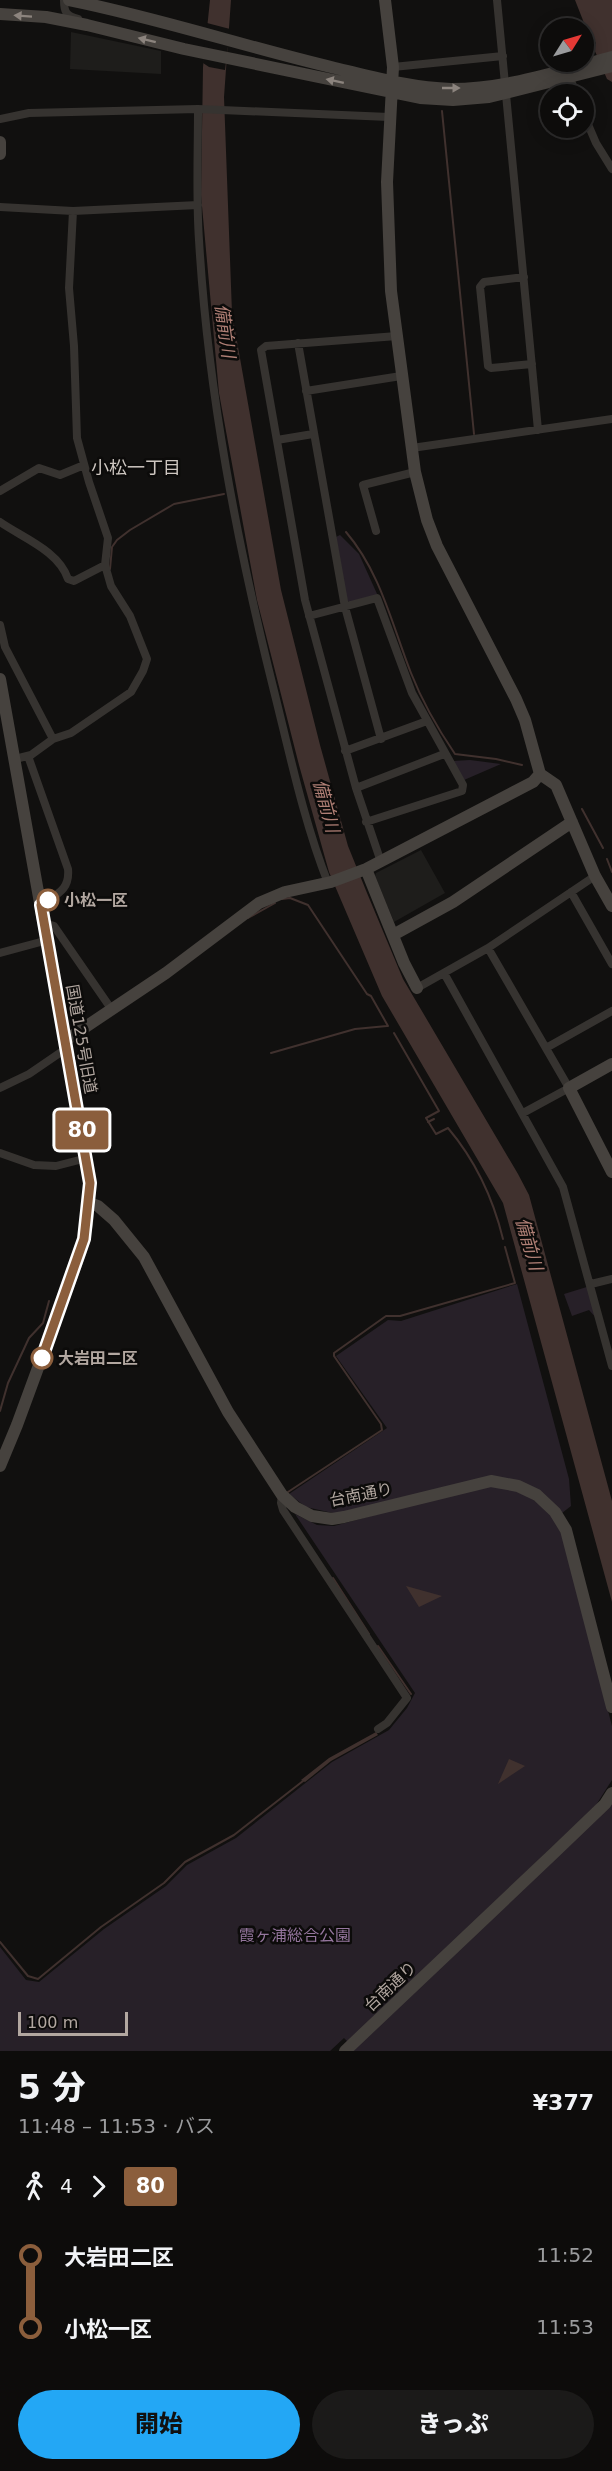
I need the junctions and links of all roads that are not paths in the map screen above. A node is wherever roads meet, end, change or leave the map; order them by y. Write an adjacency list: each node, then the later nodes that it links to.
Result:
1 (64, 0): 6 (street)
2 (69, 0): 15 (street)
3 (385, 0): 11 (street)
4 (497, 0): 7 (street)
5 (0, 14): 6 (street, one-way to 5)
6 (120, 34): 15 (street, one-way to 6)
7 (503, 56): 11 (street); 16 (street)
8 (612, 57): 9 (street)
9 (594, 64)
10 (612, 66): 12 (street)
11 (393, 67): 15 (street)
12 (594, 69)
13 (572, 72): 14 (street); 16 (street)
14 (574, 84)
15 (393, 88): 16 (street); 18 (street)
16 (507, 89): 27 (street)
17 (200, 109): 18 (street); 19 (street); 24 (street)
18 (389, 117): 28 (street)
19 (0, 119)
20 (594, 138): 23 (street)
21 (0, 142): 22 (street)
22 (0, 154)
23 (612, 169)
24 (198, 205): 26 (street); 62 (street)
25 (0, 207): 26 (street)
26 (74, 211): 38 (street)
27 (524, 277): 30 (street); 30 (street)
28 (397, 336): 29 (street); 31 (street)
29 (297, 343): 32 (street); 36 (street)
30 (532, 364): 34 (street)
31 (401, 376): 32 (street); 37 (street)
32 (306, 391): 35 (street)
33 (612, 419): 34 (street)
34 (538, 430): 37 (street)
35 (313, 434): 36 (street); 44 (street)
36 (277, 440): 45 (street)
37 (412, 448): 39 (street)
38 (84, 465): 40 (street); 43 (street)
39 (415, 472): 42 (street); 55 (street)
40 (0, 491)
41 (0, 522): 43 (street)
42 (376, 531)
43 (105, 565): 50 (street)
44 (345, 607): 45 (street); 48 (street); 49 (street)
45 (309, 616): 51 (street)
46 (0, 626): 50 (street)
47 (0, 679): 54 (street, 国道125号旧道)
48 (427, 721): 49 (street); 52 (street)
49 (381, 739): 51 (street)
50 (53, 740): 53 (street)
51 (345, 751): 56 (street)
52 (444, 754): 56 (street); 57 (street)
53 (28, 756): 54 (street); 64 (street)
54 (15, 759): 64 (street, 国道125号旧道)
55 (540, 774): 58 (street); 59 (street)
56 (356, 788): 57 (street)
57 (366, 822): 59 (street)
58 (572, 822): 61 (street); 67 (street)
59 (381, 862): 60 (street)
60 (364, 870): 62 (street); 67 (street)
61 (595, 876): 63 (street); 65 (street)
62 (330, 883): 74 (street)
63 (571, 892): 69 (street); 71 (street)
64 (41, 905): 66 (street, 国道125号旧道)
65 (612, 906)
66 (45, 923): 68 (street, 国道125号旧道); 74 (street)
67 (393, 935): 73 (street)
68 (48, 940): 70 (street); 76 (street, 国道125号旧道)
69 (488, 948): 72 (street); 77 (street)
70 (0, 953)
71 (612, 964)
72 (444, 974): 73 (street); 81 (street)
73 (417, 988)
74 (112, 1010): 76 (street)
75 (612, 1011): 77 (street)
76 (67, 1044): 79 (street); 83 (street, 国道125号旧道)
77 (546, 1048): 80 (street)
78 (612, 1064): 80 (street)
79 (0, 1088)
80 (569, 1088): 81 (street); 84 (street)
81 (523, 1113): 87 (street)
82 (0, 1153): 83 (street)
83 (87, 1158): 85 (street, 国道125号旧道)
84 (610, 1164)
85 (90, 1203): 89 (street, 国道125号旧道); 90 (street, 台南通り)
86 (612, 1279): 87 (street)
87 (591, 1284): 88 (street)
88 (612, 1366)
89 (0, 1466)
90 (282, 1495): 91 (street, 台南通り); 92 (street)
91 (612, 1707)
92 (378, 1729)
93 (611, 1796): 94 (street, 台南通り)
94 (345, 2051)

